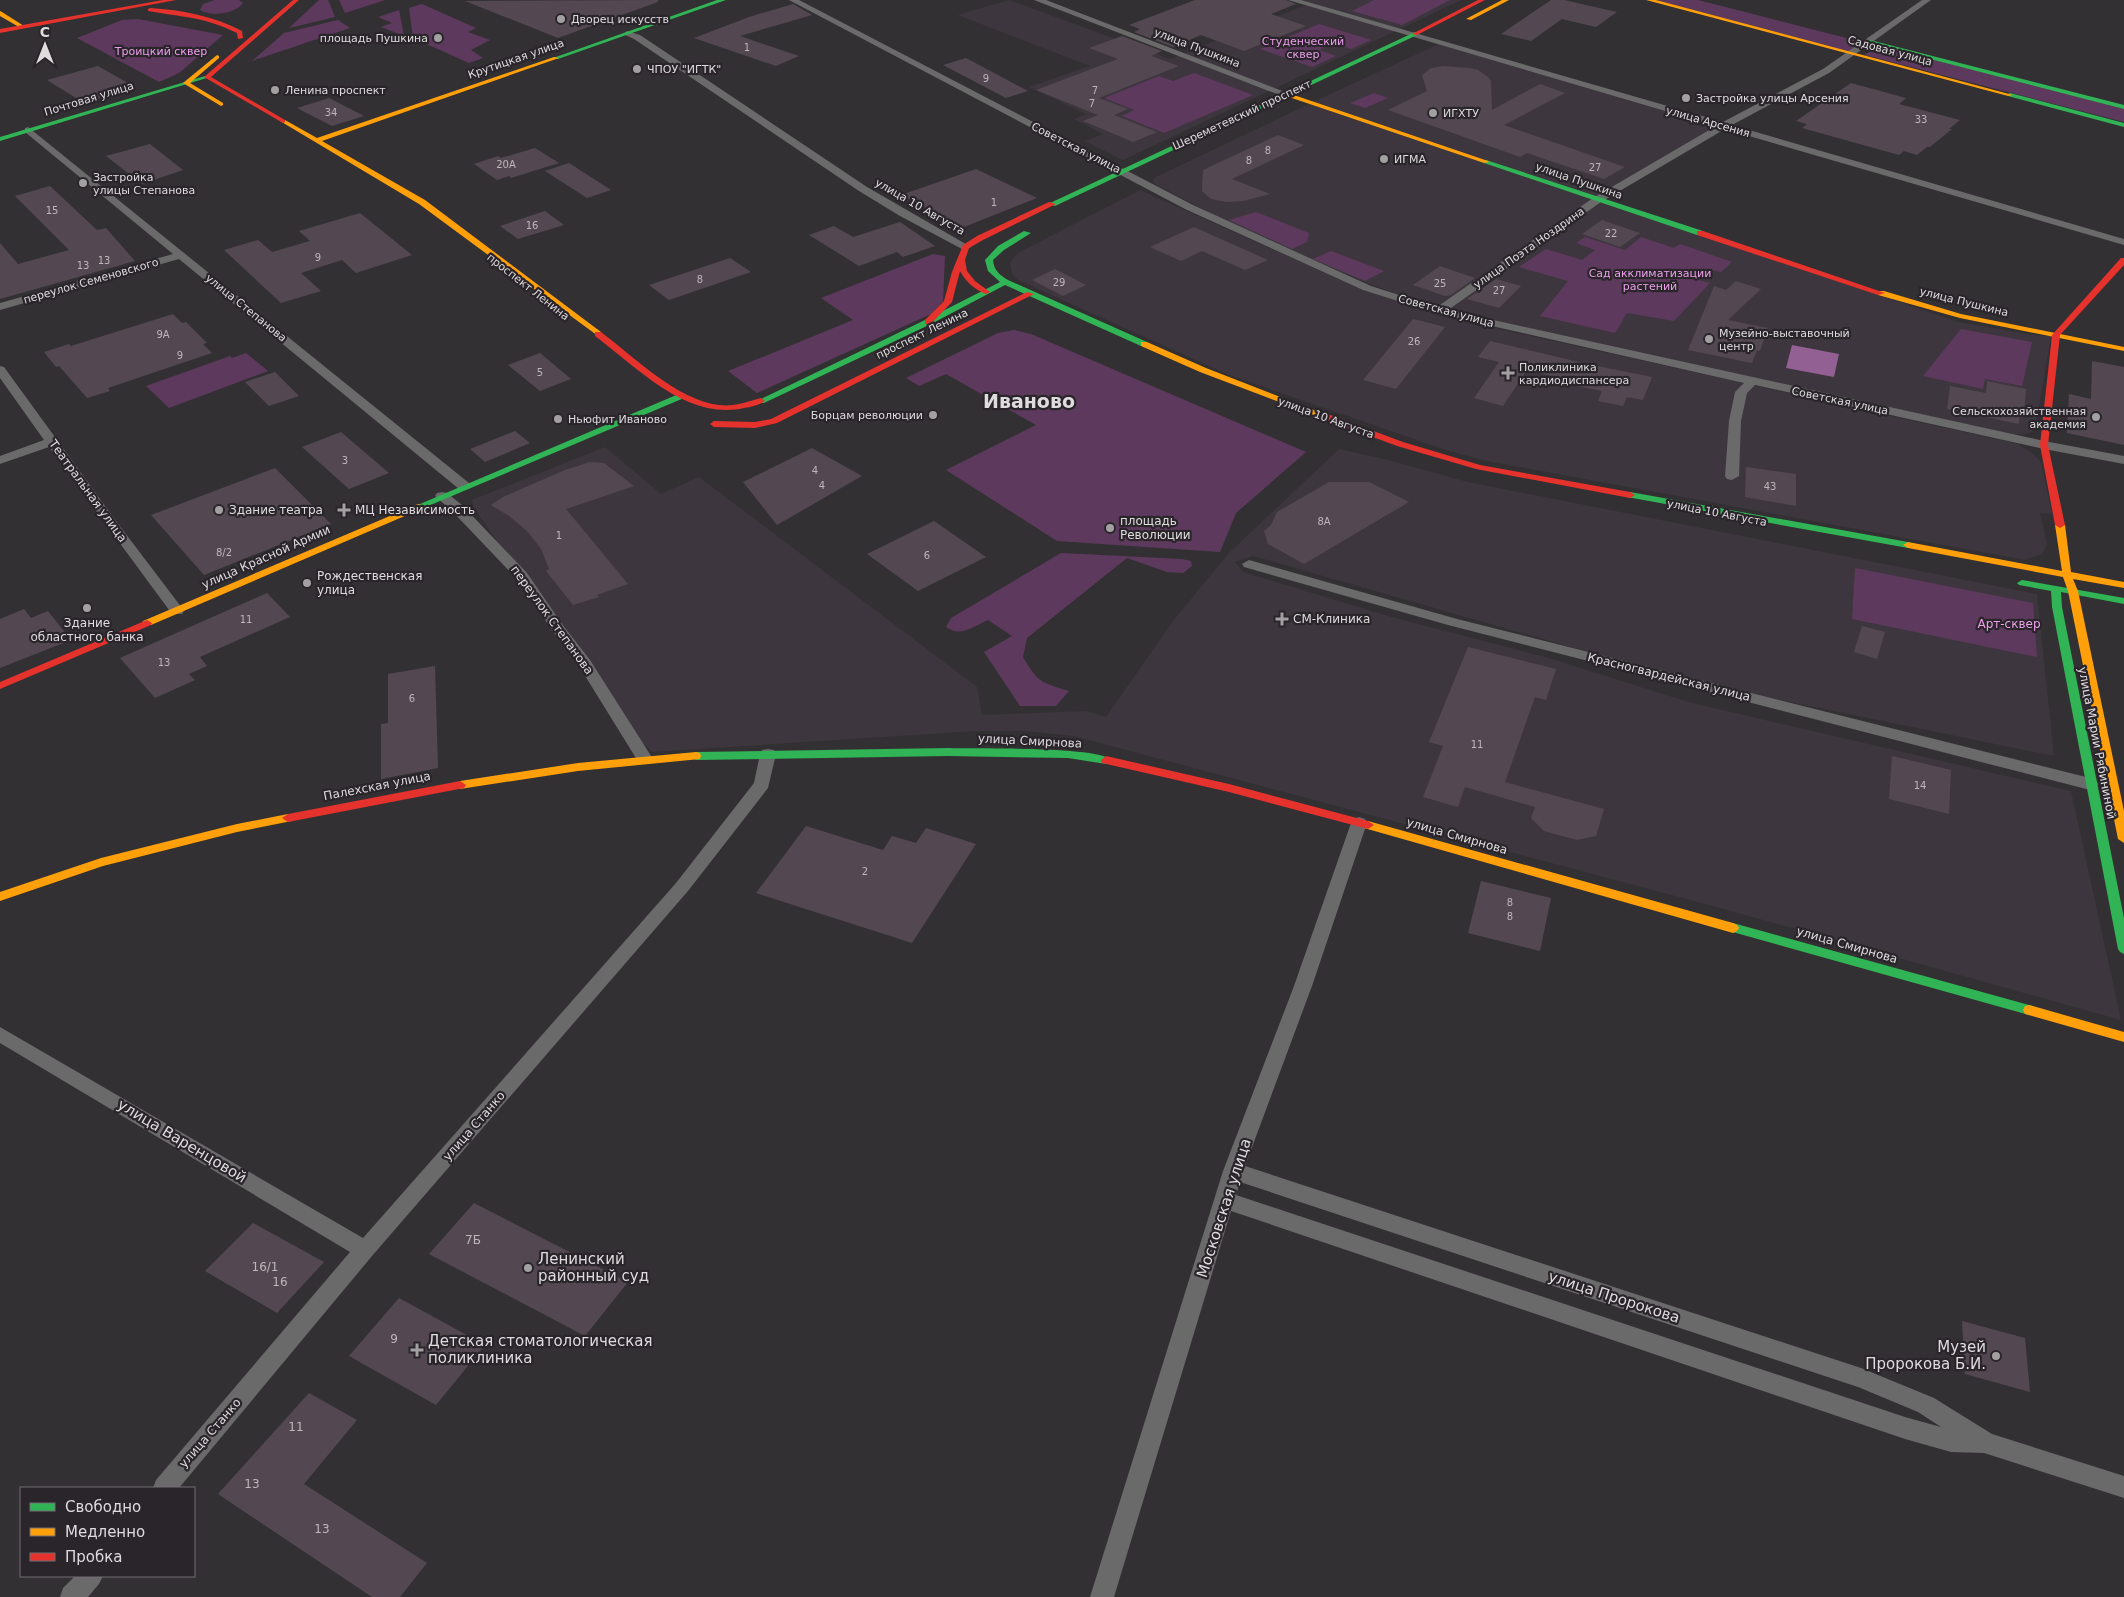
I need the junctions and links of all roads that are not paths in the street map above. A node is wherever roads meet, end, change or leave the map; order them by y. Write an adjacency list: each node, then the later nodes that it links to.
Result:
1 (173, 0): 13 (main road)
2 (279, 0): 19 (main road)
3 (296, 0): 23 (main road)
4 (793, 0): 35 (street, Советская улица)
5 (1038, 0): 25 (street, улица Пушкина)
6 (1292, 0): 17 (street, улица Арсения)
7 (1482, 0): 17 (main road, Шереметевский проспект)
8 (1506, 0): 20 (main road, Шереметевский проспект)
9 (1649, 0): 22 (main road, Садовая улица)
10 (1927, 0): 21 (street, улица Поэта Ноздрина)
11 (716, 1): 16 (main road, Крутицкая улица)
12 (0, 13): 14 (main road)
13 (82, 15): 14 (main road); 19 (main road)
14 (21, 26): 15 (main road)
15 (0, 31)
16 (627, 34): 34 (main road, Крутицкая улица); 41 (street, улица 10 Августа)
17 (1412, 35): 20 (street, улица Арсения); 25 (main road, Шереметевский проспект)
18 (1852, 37): 21 (main road, Садовая улица)
19 (240, 38): 24 (main road)
20 (1428, 40): 26 (main road, Шереметевский проспект); 31 (street, улица Арсения)
21 (1868, 41): 22 (street, улица Поэта Ноздрина); 28 (main road, Садовая улица)
22 (1851, 54): 30 (main road, Садовая улица); 31 (street, улица Поэта Ноздрина)
23 (207, 77): 24 (main road, Почтовая улица); 34 (main road, проспект Ленина)
24 (186, 83): 29 (main road); 32 (main road, Почтовая улица)
25 (1285, 94): 26 (main road, улица Пушкина); 35 (main road, Шереметевский проспект)
26 (1301, 100): 27 (main road, Шереметевский проспект); 38 (main road, улица Пушкина)
27 (1288, 106)
28 (2124, 107)
29 (232, 110)
30 (2124, 125)
31 (1723, 126): 38 (street, улица Поэта Ноздрина); 40 (street, улица Арсения)
32 (28, 130): 33 (main road, Почтовая улица); 42 (street, улица Степанова)
33 (0, 139)
34 (316, 140): 57 (main road, проспект Ленина)
35 (1121, 171): 37 (street, Советская улица); 41 (main road, Шереметевский проспект)
36 (1152, 171): 37 (main road)
37 (1131, 182): 50 (street, Советская улица)
38 (1598, 200): 50 (street, улица Поэта Ноздрина); 52 (main road, улица Пушкина)
39 (1037, 228): 45 (main road, улица 10 Августа)
40 (2124, 242)
41 (966, 247): 43 (main road, улица 10 Августа)
42 (182, 255): 48 (street, переулок Семеновского); 66 (street, улица Степанова)
43 (961, 260): 46 (main road); 51 (main road, проспект Ленина)
44 (2124, 260): 52 (main road)
45 (1005, 282): 46 (main road, проспект Ленина); 47 (main road, улица 10 Августа)
46 (986, 292): 49 (main road); 51 (main road, проспект Ленина)
47 (1030, 294): 49 (main road, проспект Ленина); 69 (main road, улица 10 Августа)
48 (0, 307)
49 (1018, 309): 60 (main road, проспект Ленина)
50 (1438, 311): 55 (street, Советская улица)
51 (928, 322): 57 (main road, проспект Ленина)
52 (2056, 335): 53 (main road, улица Пушкина); 62 (main road, улица Марии Рябининой)
53 (2124, 349)
54 (0, 370): 61 (street, Театральная улица)
55 (1752, 382): 62 (street, Советская улица); 65 (street)
56 (649, 396): 58 (main road)
57 (681, 396): 58 (main road, улица Красной Армии)
58 (662, 405): 59 (main road); 66 (main road, улица Красной Армии)
59 (674, 412)
60 (705, 422)
61 (52, 442): 63 (street); 75 (street, Театральная улица)
62 (2044, 445): 64 (street, Советская улица); 69 (main road, улица Марии Рябининой)
63 (0, 460)
64 (2124, 460)
65 (1732, 476)
66 (464, 486): 67 (main road, улица Красной Армии)
67 (442, 496): 75 (main road, улица Красной Армии); 78 (street, переулок Степанова)
68 (1250, 564): 79 (street, Красногвардейская улица)
69 (2066, 575): 71 (main road, улица 10 Августа); 72 (main road); 73 (main road, улица Марии Рябининой)
70 (2006, 580): 72 (main road)
71 (2124, 585)
72 (2056, 589): 73 (main road); 79 (main road, улица Марии Рябининой)
73 (2073, 591): 74 (main road); 80 (main road, улица Марии Рябининой)
74 (2124, 601)
75 (177, 611): 76 (main road, улица Красной Армии)
76 (0, 686)
77 (768, 754): 78 (main road, Палехская улица); 81 (main road, улица Смирнова); 89 (street, улица Станко)
78 (645, 759): 83 (main road, Палехская улица)
79 (2090, 784): 84 (main road, улица Марии Рябининой)
80 (2121, 809): 82 (main road, улица Марии Рябининой)
81 (1358, 822): 86 (main road, улица Смирнова); 87 (street, Московская улица)
82 (2124, 839)
83 (0, 896)
84 (2124, 949)
85 (0, 1034): 89 (street, улица Варенцовой)
86 (2124, 1037)
87 (1233, 1171): 88 (street, Московская улица); 90 (street, улица Пророкова)
88 (1225, 1200): 90 (street, улица Пророкова); 95 (street, Московская улица)
89 (365, 1250): 91 (street, улица Станко)
90 (1986, 1443): 92 (street, улица Пророкова)
91 (165, 1487)
92 (2124, 1487)
93 (90, 1577): 94 (street)
94 (72, 1597)
95 (1102, 1597)

